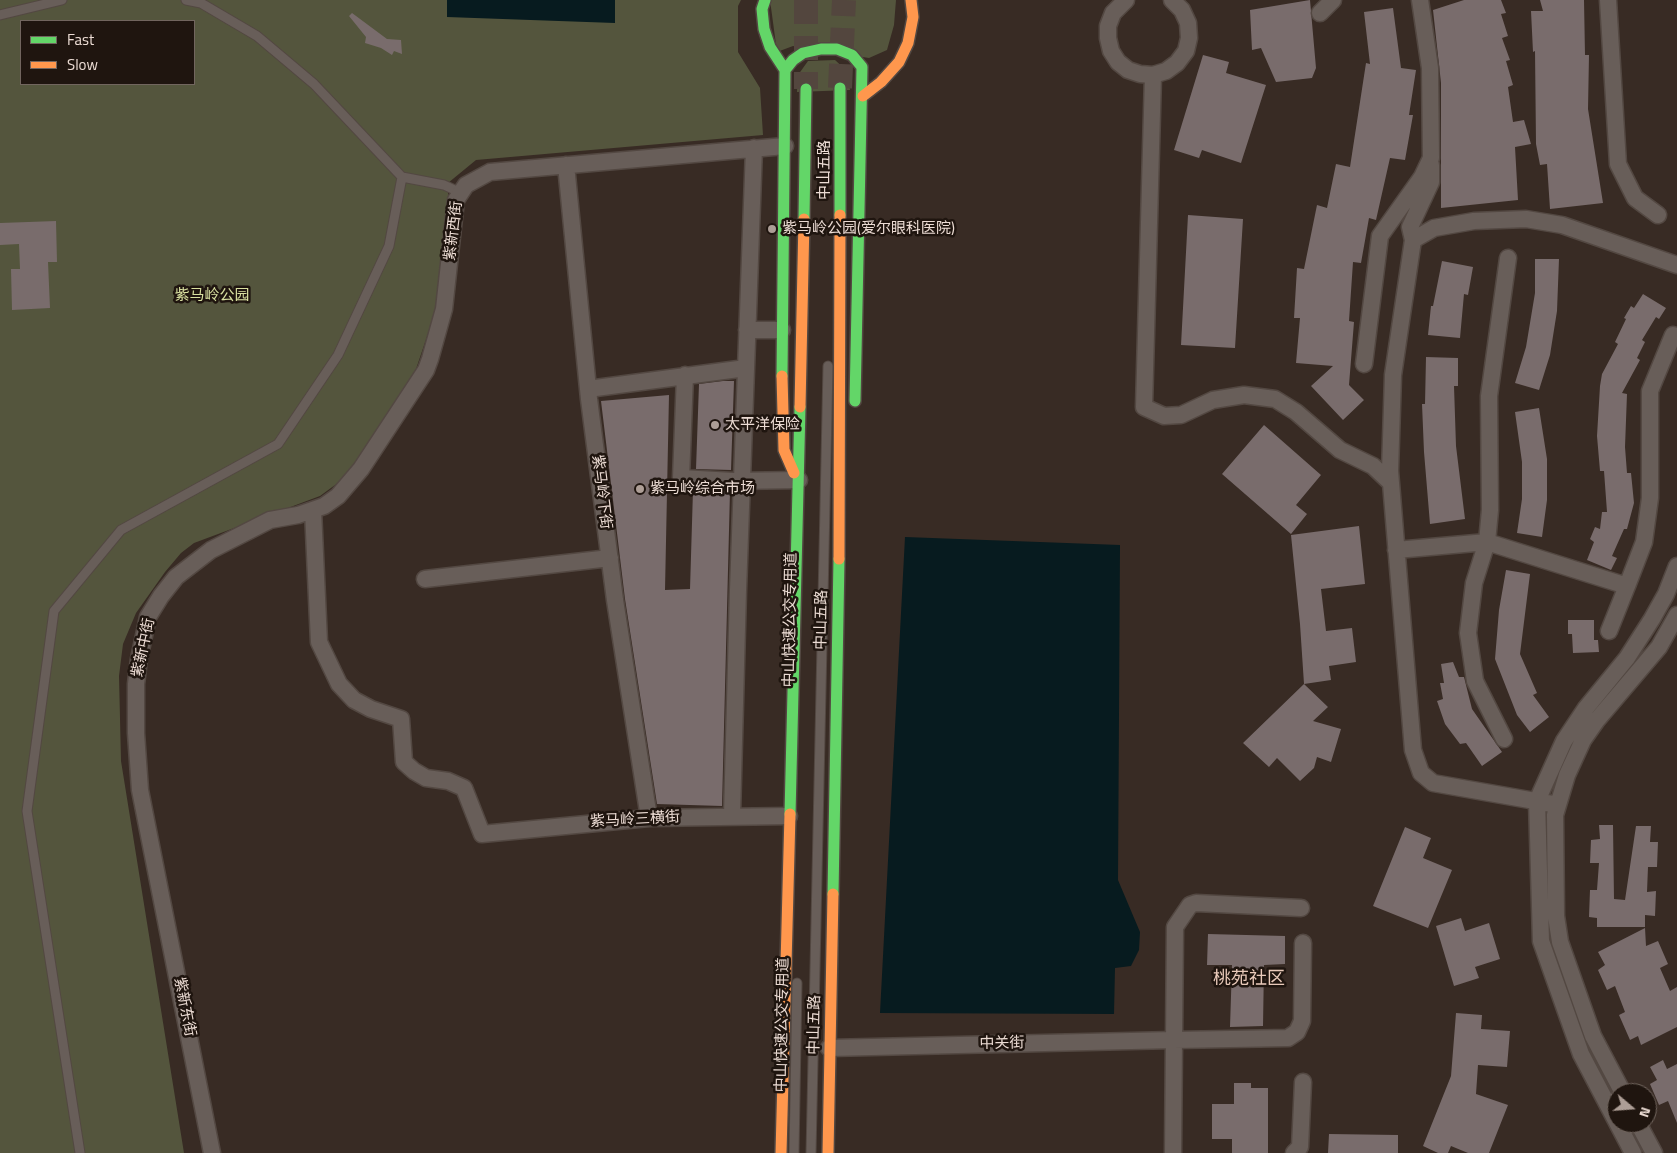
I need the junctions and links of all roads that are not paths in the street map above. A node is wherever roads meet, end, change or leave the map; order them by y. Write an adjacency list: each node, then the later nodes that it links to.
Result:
1 (62, 0): 11 (lane)
2 (186, 0): 21 (lane)
3 (765, 0): 12 (main road)
4 (911, 0): 16 (main road)
5 (1126, 0): 13 (street)
6 (1172, 0): 13 (street)
7 (1333, 0): 10 (street)
8 (1420, 0): 19 (street)
9 (1608, 0): 24 (street)
10 (1320, 13)
11 (0, 16)
12 (785, 70): 16 (main road); 17 (main road)
13 (1153, 75): 41 (street)
14 (837, 88): 28 (lane); 40 (main road, 中山五路)
15 (806, 89): 39 (main road, 中山五路)
16 (864, 96): 37 (main road)
17 (785, 146): 18 (street, 紫新西街); 30 (main road)
18 (754, 148): 20 (street, 紫新西街); 29 (street)
19 (1431, 158): 25 (street); 33 (street)
20 (566, 165): 22 (street, 紫新西街); 36 (street, 紫马岭下街)
21 (402, 177): 22 (lane); 67 (lane)
22 (459, 192): 42 (street, 紫新西街)
23 (814, 197): 43 (lane, 中山快速公交专用道)
24 (1658, 214)
25 (1413, 240): 27 (street); 41 (street)
26 (1508, 258): 44 (street)
27 (1677, 266)
28 (830, 277)
29 (748, 330): 30 (street); 34 (street)
30 (782, 330): 39 (main road)
31 (1673, 335): 49 (street)
32 (828, 356): 71 (lane, 中山快速公交专用道)
33 (1364, 364)
34 (746, 368): 35 (street); 55 (street)
35 (685, 375): 36 (street); 39 (street)
36 (588, 389): 46 (street, 紫马岭下街)
37 (855, 409)
38 (852, 450): 40 (main road)
39 (799, 480): 56 (main road, 中山五路)
40 (839, 483): 63 (main road, 中山五路)
41 (1391, 483): 45 (street)
42 (319, 508): 57 (street, 紫马岭三横街); 58 (street, 紫新中街)
43 (807, 535)
44 (1487, 542): 45 (street); 49 (street); 52 (street)
45 (1396, 550): 53 (street)
46 (610, 558): 48 (street); 57 (street, 紫马岭下街)
47 (1677, 566): 53 (street)
48 (425, 579)
49 (1627, 586): 51 (street)
50 (1677, 615): 54 (street)
51 (1609, 631)
52 (1504, 739)
53 (1537, 801): 54 (street); 75 (street)
54 (1558, 805): 65 (street)
55 (732, 815): 56 (street, 紫马岭三横街); 57 (street, 紫马岭三横街)
56 (789, 816): 69 (main road, 中山五路)
57 (649, 818)
58 (155, 862): 68 (street, 紫新东街)
59 (1301, 908): 62 (street)
60 (1303, 943): 62 (street, 中关街)
61 (798, 974): 70 (lane, 中山快速公交专用道)
62 (1174, 1040): 63 (street, 中关街); 73 (street)
63 (830, 1048): 72 (main road, 中山五路)
64 (1303, 1082): 74 (street)
65 (1617, 1083)
66 (1643, 1133): 76 (street)
67 (80, 1153)
68 (212, 1153)
69 (781, 1153)
70 (794, 1153)
71 (811, 1153)
72 (828, 1153)
73 (1173, 1153)
74 (1294, 1153)
75 (1633, 1153)
76 (1654, 1153)

